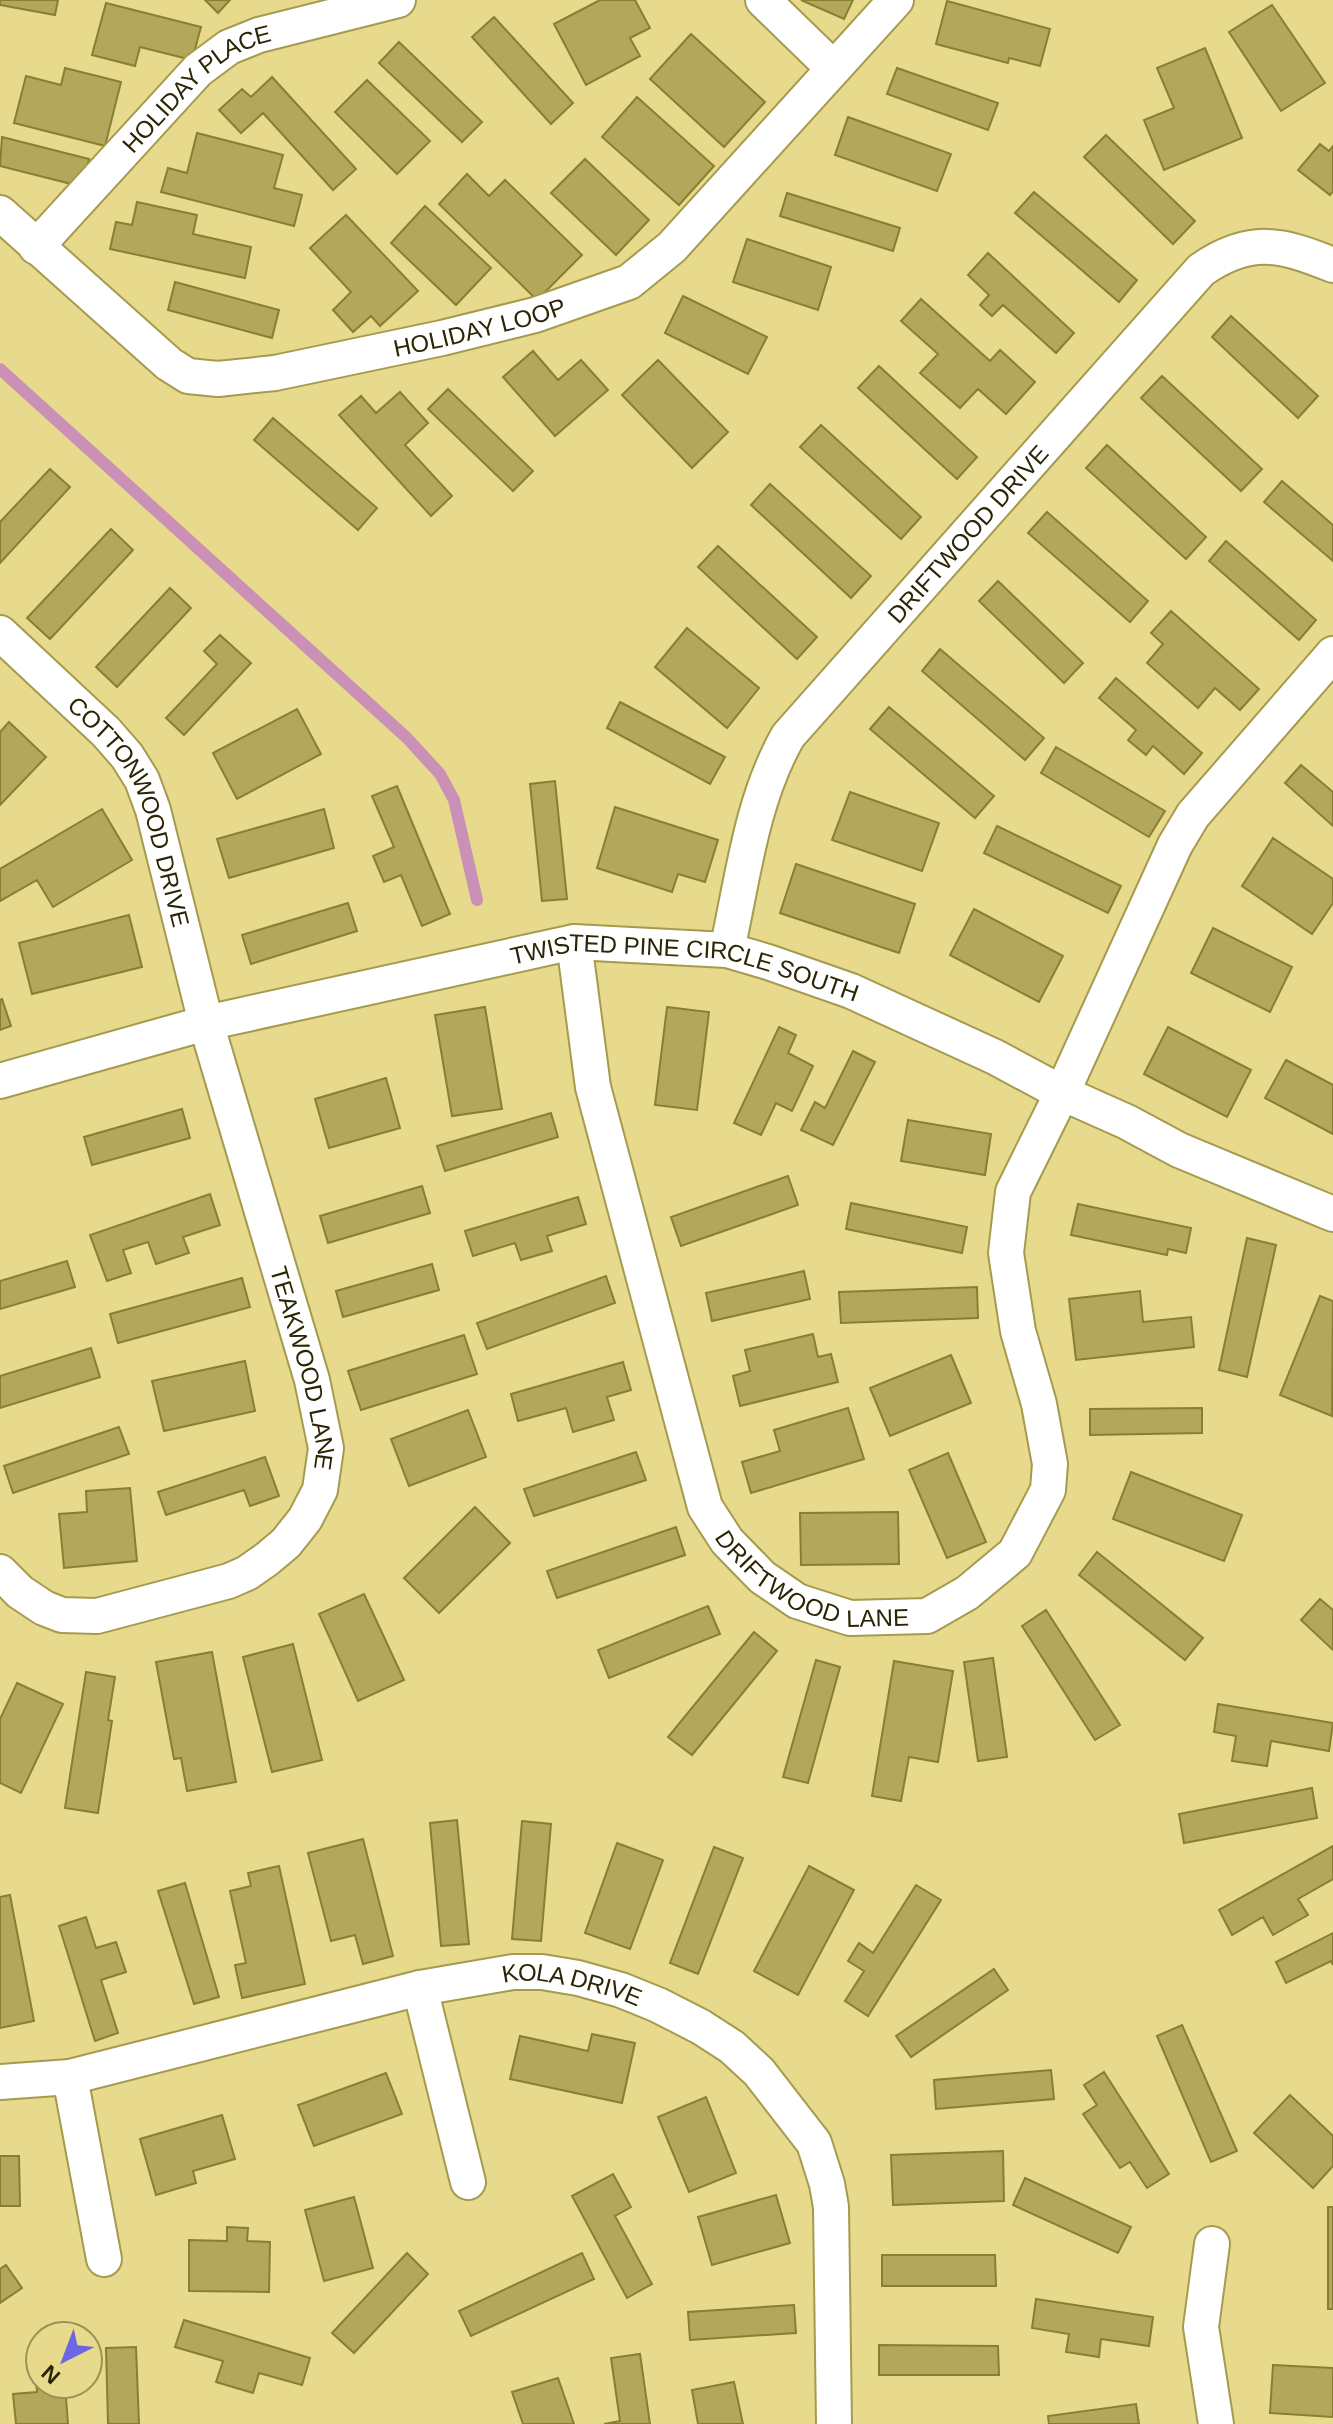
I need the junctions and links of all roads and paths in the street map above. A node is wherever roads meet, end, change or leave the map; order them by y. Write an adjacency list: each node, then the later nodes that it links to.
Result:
1 (398, 0): 6 (street, HOLIDAY PLACE)
2 (763, 0): 4 (street)
3 (896, 0): 4 (street, HOLIDAY LOOP)
4 (833, 68): 6 (street, HOLIDAY LOOP)
5 (0, 213): 6 (street, HOLIDAY LOOP)
6 (36, 247)
7 (1333, 265): 11 (street, DRIFTWOOD DRIVE)
8 (0, 633): 12 (street, COTTONWOOD DRIVE)
9 (1333, 654): 14 (street)
10 (574, 942): 11 (street, TWISTED PINE CIRCLE SOUTH); 12 (street, TWISTED PINE CIRCLE SOUTH); 14 (street, DRIFTWOOD LANE)
11 (727, 950): 14 (street, TWISTED PINE CIRCLE SOUTH)
12 (206, 1023): 13 (street, TWISTED PINE CIRCLE SOUTH); 16 (street, TEAKWOOD LANE)
13 (0, 1081)
14 (1062, 1093): 15 (street, TWISTED PINE CIRCLE SOUTH)
15 (1333, 1214)
16 (0, 1572)
17 (420, 1988): 18 (street, KOLA DRIVE); 20 (street); 23 (street, KOLA DRIVE)
18 (70, 2077): 19 (street, KOLA DRIVE); 22 (street)
19 (0, 2082)
20 (468, 2182)
21 (1212, 2244): 24 (street)
22 (104, 2259)
23 (834, 2424)
24 (1216, 2424)

